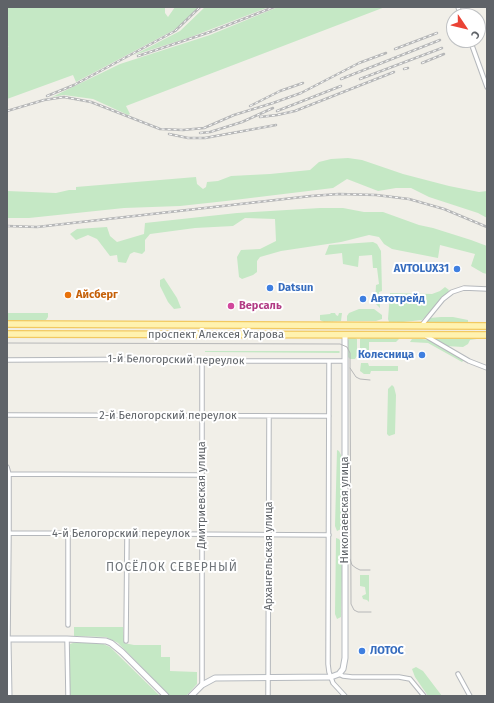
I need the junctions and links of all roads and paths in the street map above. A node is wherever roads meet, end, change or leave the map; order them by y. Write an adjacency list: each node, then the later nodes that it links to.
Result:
1 (473, 48): 2 (street)
2 (487, 87)
3 (487, 289): 6 (street)
4 (7, 324): 5 (main road, проспект Алексея Угарова)
5 (344, 325): 6 (main road, проспект Алексея Угарова); 9 (main road)
6 (421, 326): 7 (main road, проспект Алексея Угарова)
7 (487, 326)
8 (7, 334): 9 (main road, проспект Алексея Угарова)
9 (345, 335): 10 (main road, проспект Алексея Угарова); 15 (main road, Николаевская улица)
10 (425, 335): 11 (main road, проспект Алексея Угарова); 16 (street)
11 (487, 335)
12 (7, 360): 13 (street, 1-й Белогорский переулок)
13 (202, 361): 14 (street, 1-й Белогорский переулок); 18 (street, Дмитриевская улица)
14 (329, 361): 15 (street, 1-й Белогорский переулок); 20 (street, Николаевская улица)
15 (345, 361): 34 (main road, Николаевская улица)
16 (487, 368)
17 (7, 415): 18 (street, 2-й Белогорский переулок)
18 (202, 416): 19 (street, 2-й Белогорский переулок); 23 (street, Дмитриевская улица)
19 (269, 416): 20 (street, 2-й Белогорский переулок); 28 (street, Архангельская улица)
20 (329, 416): 29 (street, Николаевская улица)
21 (7, 467): 22 (street)
22 (9, 474): 23 (street); 24 (street)
23 (202, 475): 27 (street, Дмитриевская улица)
24 (9, 533): 25 (street, 4-й Белогорский переулок); 31 (street)
25 (68, 533): 26 (street, 4-й Белогорский переулок); 30 (street)
26 (127, 534): 27 (street, 4-й Белогорский переулок); 33 (street)
27 (202, 534): 28 (street, 4-й Белогорский переулок); 38 (street, Дмитриевская улица)
28 (269, 534): 29 (street, 4-й Белогорский переулок); 36 (street, Архангельская улица)
29 (329, 535): 37 (street, Николаевская улица)
30 (68, 625)
31 (8, 639): 32 (main road); 39 (main road)
32 (67, 639): 40 (street); 41 (main road)
33 (126, 641)
34 (339, 674): 37 (main road); 45 (street)
35 (458, 674): 46 (street)
36 (268, 677): 37 (main road); 38 (main road); 43 (street, Архангельская улица)
37 (331, 677): 44 (street, Николаевская улица)
38 (202, 685): 42 (main road)
39 (9, 696)
40 (68, 696)
41 (166, 696)
42 (191, 696)
43 (268, 696)
44 (344, 696)
45 (424, 696)
46 (470, 696)

